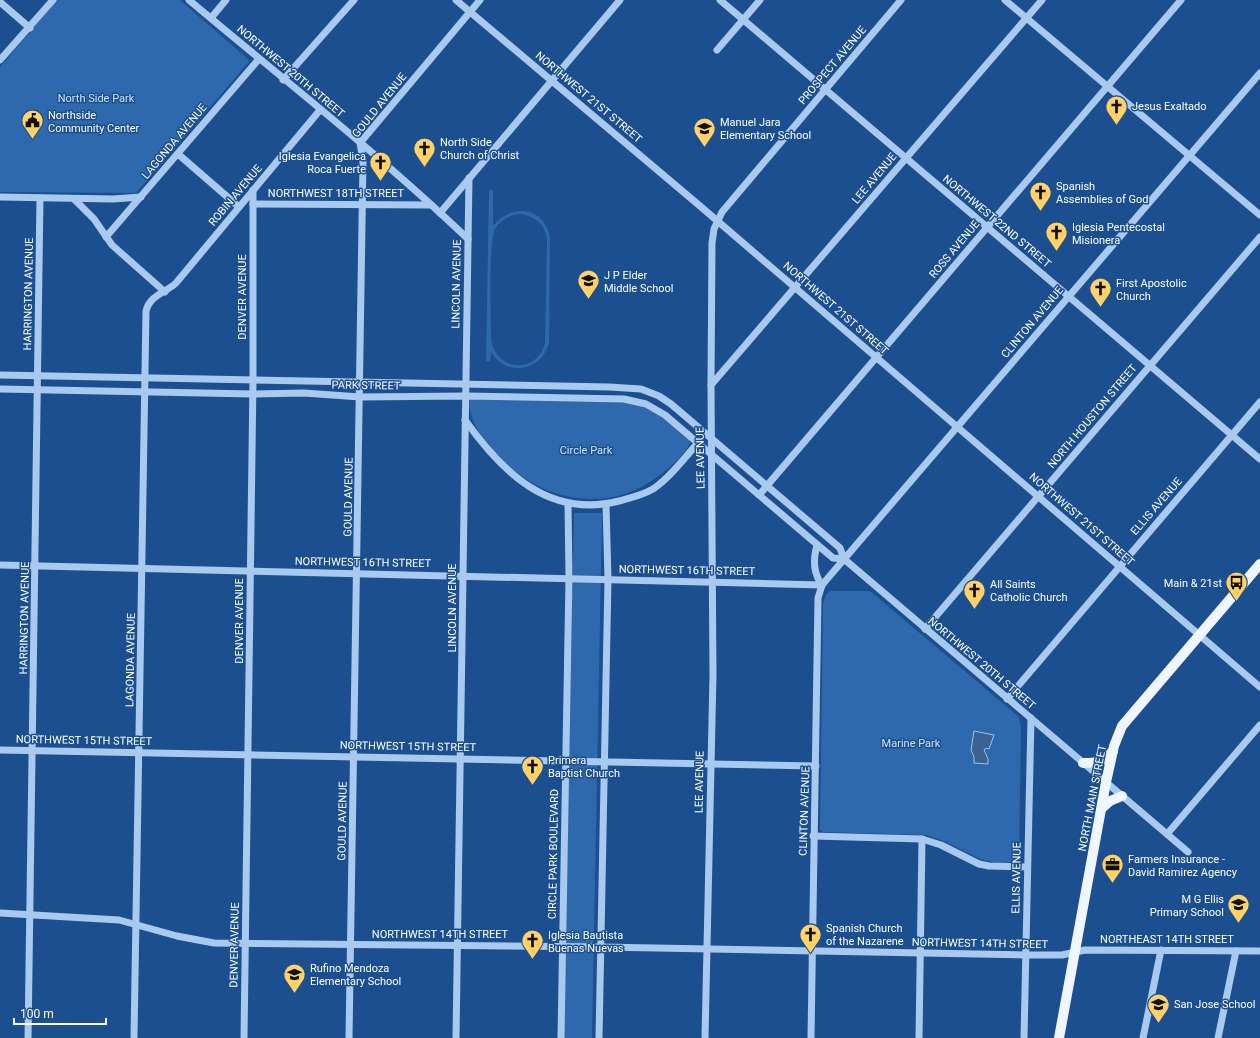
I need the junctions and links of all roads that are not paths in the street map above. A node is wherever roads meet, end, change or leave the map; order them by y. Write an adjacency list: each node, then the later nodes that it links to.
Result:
1 (53, 0): 19 (street)
2 (189, 0): 16 (street, NORTHWEST 20TH STREET)
3 (226, 0): 16 (street)
4 (354, 0): 24 (street)
5 (456, 0): 15 (street, NORTHWEST 21ST STREET)
6 (480, 0): 15 (street, GOULD AVENUE)
7 (620, 0): 25 (street)
8 (720, 0): 18 (street, NORTHWEST 22ND STREET)
9 (760, 0): 18 (street)
10 (901, 0): 27 (street, PROSPECT AVENUE)
11 (1005, 0): 17 (street)
12 (1042, 0): 17 (street, LEE AVENUE)
13 (1181, 0): 26 (street, ROSS AVENUE)
14 (0, 2): 19 (street)
15 (470, 12): 25 (street, NORTHWEST 21ST STREET); 29 (street, GOULD AVENUE)
16 (211, 18): 21 (street, NORTHWEST 20TH STREET)
17 (1026, 18): 26 (street); 32 (street, LEE AVENUE)
18 (743, 20): 20 (street); 27 (street, NORTHWEST 22ND STREET)
19 (30, 28): 22 (street)
20 (717, 50)
21 (259, 59): 24 (street, NORTHWEST 20TH STREET); 30 (street, LAGONDA AVENUE)
22 (0, 60)
23 (1260, 73): 31 (street, CLINTON AVENUE)
24 (283, 80): 28 (street, NORTHWEST 20TH STREET)
25 (551, 80): 33 (street); 45 (street, NORTHWEST 21ST STREET)
26 (1107, 86): 31 (street); 46 (street, ROSS AVENUE)
27 (826, 90): 32 (street, NORTHWEST 22ND STREET); 45 (street, PROSPECT AVENUE)
28 (320, 110): 29 (street, NORTHWEST 20TH STREET); 34 (street, ROBIN AVENUE)
29 (360, 143): 40 (street, GOULD AVENUE); 41 (street, NORTHWEST 20TH STREET)
30 (178, 154): 36 (street, LAGONDA AVENUE); 42 (street)
31 (1190, 155): 44 (street); 52 (street, CLINTON AVENUE)
32 (906, 159): 46 (street, NORTHWEST 22ND STREET); 50 (street, LEE AVENUE)
33 (469, 178): 43 (street); 49 (street, LINCOLN AVENUE)
34 (253, 190): 39 (street, NORTHWEST 18TH STREET); 42 (street, ROBIN AVENUE)
35 (0, 197): 37 (street)
36 (141, 197): 38 (street); 47 (street, LAGONDA AVENUE)
37 (40, 198): 38 (street); 56 (street, HARRINGTON AVENUE)
38 (74, 199): 47 (street)
39 (254, 204): 40 (street, NORTHWEST 18TH STREET); 58 (street, DENVER AVENUE)
40 (362, 204): 41 (street, NORTHWEST 18TH STREET); 59 (street, GOULD AVENUE)
41 (431, 205): 43 (street, NORTHWEST 20TH STREET)
42 (239, 207): 51 (street, ROBIN AVENUE)
43 (440, 213): 49 (street, NORTHWEST 20TH STREET)
44 (1260, 215)
45 (718, 221): 50 (street, NORTHWEST 21ST STREET); 61 (street, PROSPECT AVENUE)
46 (987, 227): 52 (street, NORTHWEST 22ND STREET); 53 (street, ROSS AVENUE)
47 (106, 237): 51 (street)
48 (1260, 237): 54 (street, NORTH HOUSTON STREET)
49 (468, 239): 60 (street, LINCOLN AVENUE)
50 (795, 288): 53 (street, NORTHWEST 21ST STREET); 61 (street, LEE AVENUE)
51 (165, 292): 57 (street, LAGONDA AVENUE)
52 (1068, 296): 54 (street, NORTHWEST 22ND STREET); 70 (street, CLINTON AVENUE)
53 (876, 358): 70 (street, NORTHWEST 21ST STREET); 76 (street, ROSS AVENUE)
54 (1149, 365): 71 (street, NORTHWEST 22ND STREET); 78 (street, NORTH HOUSTON STREET)
55 (0, 375): 56 (street, PARK STREET)
56 (39, 376): 57 (street, PARK STREET); 63 (street, HARRINGTON AVENUE)
57 (145, 378): 58 (street, PARK STREET); 64 (street, LAGONDA AVENUE)
58 (253, 380): 59 (street, PARK STREET); 65 (street, DENVER AVENUE)
59 (360, 382): 60 (street, PARK STREET); 67 (street, GOULD AVENUE)
60 (465, 384): 66 (street, LINCOLN AVENUE); 72 (street, PARK STREET)
61 (711, 385): 72 (street, LEE AVENUE)
62 (0, 389): 63 (street, PARK STREET)
63 (38, 390): 64 (street, PARK STREET); 85 (street, HARRINGTON AVENUE)
64 (145, 392): 65 (street, PARK STREET); 87 (street, LAGONDA AVENUE)
65 (253, 394): 67 (street, PARK STREET); 88 (street, DENVER AVENUE)
66 (465, 396): 67 (street, PARK STREET); 69 (street, LINCOLN AVENUE); 73 (street, PARK STREET)
67 (360, 397): 89 (street, GOULD AVENUE)
68 (1260, 402): 71 (street, ELLIS AVENUE)
69 (465, 420): 79 (street); 90 (street, LINCOLN AVENUE)
70 (957, 427): 78 (street, NORTHWEST 21ST STREET); 82 (street, CLINTON AVENUE)
71 (1232, 435): 75 (street, NORTHWEST 22ND STREET); 86 (street, ELLIS AVENUE)
72 (710, 437): 74 (street, LEE AVENUE); 76 (street, NORTHWEST 20TH STREET)
73 (698, 443): 74 (street, PARK STREET); 80 (street)
74 (712, 455): 77 (street, NORTHWEST 20TH STREET); 93 (street, LEE AVENUE)
75 (1260, 459)
76 (767, 486): 77 (street, ROSS AVENUE); 82 (street, NORTHWEST 20TH STREET)
77 (759, 495): 81 (street, NORTHWEST 20TH STREET)
78 (1039, 496): 86 (street, NORTHWEST 21ST STREET); 95 (street, NORTH HOUSTON STREET)
79 (568, 502): 80 (street); 91 (street, CIRCLE PARK BOULEVARD)
80 (606, 504): 92 (street)
81 (817, 545): 82 (street, NORTHWEST 20TH STREET); 94 (street)
82 (844, 559): 94 (street, CLINTON AVENUE); 95 (street, NORTHWEST 20TH STREET)
83 (1260, 564): 96 (main road, NORTH MAIN STREET)
84 (0, 566): 85 (street, NORTHWEST 16TH STREET)
85 (36, 566): 87 (street, NORTHWEST 16TH STREET); 102 (street, HARRINGTON AVENUE)
86 (1120, 566): 96 (street, NORTHWEST 21ST STREET); 98 (street, ELLIS AVENUE)
87 (142, 569): 88 (street, NORTHWEST 16TH STREET); 104 (street, LAGONDA AVENUE)
88 (250, 571): 89 (street, NORTHWEST 16TH STREET); 105 (street, DENVER AVENUE)
89 (357, 573): 90 (street, NORTHWEST 16TH STREET); 106 (street, GOULD AVENUE)
90 (463, 575): 91 (street, NORTHWEST 16TH STREET); 107 (street, LINCOLN AVENUE)
91 (569, 578): 92 (street, NORTHWEST 16TH STREET); 108 (street, CIRCLE PARK BOULEVARD)
92 (608, 579): 93 (street, NORTHWEST 16TH STREET); 109 (street)
93 (711, 582): 94 (street, NORTHWEST 16TH STREET); 110 (street, LEE AVENUE)
94 (822, 585): 112 (street, CLINTON AVENUE)
95 (925, 629): 98 (street, NORTHWEST 20TH STREET)
96 (1199, 635): 97 (street, NORTHWEST 21ST STREET); 103 (main road, NORTH MAIN STREET)
97 (1260, 687)
98 (1007, 699): 99 (street, NORTHWEST 20TH STREET)
99 (1030, 718): 111 (street, NORTHWEST 20TH STREET); 120 (street, ELLIS AVENUE)
100 (1260, 725): 116 (street)
101 (0, 750): 102 (street, NORTHWEST 15TH STREET)
102 (33, 750): 104 (street, NORTHWEST 15TH STREET); 122 (street, HARRINGTON AVENUE)
103 (1113, 751): 111 (main road); 113 (main road, NORTH MAIN STREET)
104 (140, 752): 105 (street, NORTHWEST 15TH STREET); 123 (street, LAGONDA AVENUE)
105 (249, 754): 106 (street, NORTHWEST 15TH STREET); 124 (street, DENVER AVENUE)
106 (354, 756): 107 (street, NORTHWEST 15TH STREET); 125 (street, GOULD AVENUE)
107 (462, 759): 108 (street, NORTHWEST 15TH STREET); 126 (street, LINCOLN AVENUE)
108 (565, 761): 109 (street, NORTHWEST 15TH STREET); 127 (street, CIRCLE PARK BOULEVARD)
109 (604, 761): 110 (street, NORTHWEST 15TH STREET); 128 (street)
110 (710, 763): 112 (street, NORTHWEST 15TH STREET); 129 (street, LEE AVENUE)
111 (1083, 763): 113 (street, NORTHWEST 20TH STREET)
112 (816, 766): 117 (street, CLINTON AVENUE)
113 (1106, 782): 114 (street, NORTHWEST 20TH STREET); 115 (main road, NORTH MAIN STREET)
114 (1122, 796): 115 (main road); 116 (street, NORTHWEST 20TH STREET)
115 (1102, 808): 134 (main road, NORTH MAIN STREET)
116 (1168, 833): 119 (street, NORTHWEST 20TH STREET)
117 (813, 836): 118 (street); 131 (street, CLINTON AVENUE)
118 (922, 839): 120 (street); 135 (street)
119 (1188, 852)
120 (1028, 867): 136 (street, ELLIS AVENUE)
121 (0, 913): 122 (street, NORTHWEST 14TH STREET)
122 (30, 915): 123 (street, NORTHWEST 14TH STREET); 137 (street, HARRINGTON AVENUE)
123 (135, 924): 124 (street, NORTHWEST 14TH STREET); 138 (street, LAGONDA AVENUE)
124 (245, 943): 125 (street, NORTHWEST 14TH STREET); 139 (street, DENVER AVENUE)
125 (351, 944): 126 (street, NORTHWEST 14TH STREET); 140 (street, GOULD AVENUE)
126 (458, 945): 127 (street, NORTHWEST 14TH STREET); 141 (street, LINCOLN AVENUE)
127 (562, 946): 128 (street, NORTHWEST 14TH STREET); 142 (street, CIRCLE PARK BOULEVARD)
128 (601, 947): 129 (street, NORTHWEST 14TH STREET); 143 (street)
129 (706, 949): 131 (street, NORTHWEST 14TH STREET); 144 (street, LEE AVENUE)
130 (1161, 950): 132 (street, NORTHEAST 14TH STREET); 134 (street, NORTHEAST 14TH STREET); 149 (street)
131 (813, 951): 135 (street, NORTHWEST 14TH STREET); 145 (street, CLINTON AVENUE)
132 (1236, 951): 133 (street, NORTHEAST 14TH STREET); 150 (street)
133 (1260, 951)
134 (1075, 952): 136 (street, NORTHWEST 14TH STREET); 148 (main road, NORTH MAIN STREET)
135 (920, 953): 136 (street, NORTHWEST 14TH STREET); 146 (street)
136 (1026, 955): 147 (street, ELLIS AVENUE)
137 (28, 1038)
138 (134, 1038)
139 (244, 1038)
140 (350, 1038)
141 (456, 1038)
142 (561, 1038)
143 (599, 1038)
144 (705, 1038)
145 (811, 1038)
146 (919, 1038)
147 (1024, 1038)
148 (1059, 1038)
149 (1143, 1038)
150 (1218, 1038)

